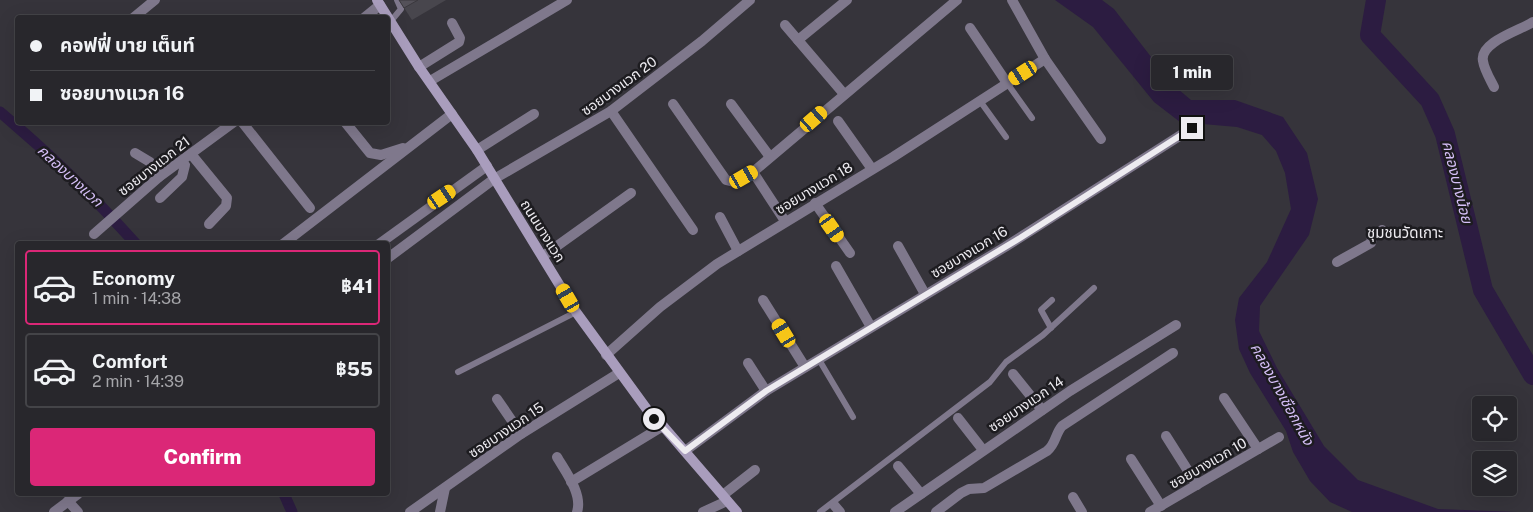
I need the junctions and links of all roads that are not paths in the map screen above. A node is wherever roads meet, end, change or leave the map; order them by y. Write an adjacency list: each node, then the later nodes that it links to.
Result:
1 (156, 0): 9 (street)
2 (397, 0): 12 (lane)
3 (567, 0): 20 (street)
4 (750, 0): 27 (street, ซอยบางแวก 20)
5 (848, 0): 17 (street)
6 (957, 0): 23 (street)
7 (1012, 0): 18 (street)
8 (378, 2): 10 (street); 11 (main road, ถนนบางแวก)
9 (137, 15)
10 (367, 15)
11 (387, 15)
12 (391, 21): 19 (main road, ถนนบางแวก)
13 (1533, 22): 22 (street)
14 (452, 23): 19 (street)
15 (785, 26): 17 (street)
16 (970, 28): 21 (street)
17 (798, 40): 23 (street)
18 (1046, 59): 21 (street, ซอยบางแวก 18); 37 (street)
19 (419, 67): 20 (main road, ถนนบางแวก)
20 (430, 81): 28 (main road, ถนนบางแวก)
21 (1007, 83): 24 (street, ซอยบางแวก 18); 30 (lane)
22 (1494, 87)
23 (844, 94): 42 (street)
24 (980, 101): 36 (lane); 45 (street, ซอยบางแวก 18)
25 (673, 104): 46 (street)
26 (731, 104): 42 (street)
27 (611, 111): 48 (street, ซอยบางแวก 20); 56 (street)
28 (452, 114): 38 (street); 39 (main road, ถนนบางแวก)
29 (534, 114): 39 (street)
30 (1032, 118)
31 (838, 121): 45 (street)
32 (230, 125): 41 (street, ซอยบางแวก 21)
33 (244, 125): 52 (street)
34 (347, 125): 38 (street)
35 (1192, 128): 69 (street, ซอยบางแวก 16)
36 (1006, 137)
37 (1101, 139)
38 (410, 145): 59 (street)
39 (477, 150): 44 (main road, ถนนบางแวก)
40 (135, 153): 47 (street)
41 (191, 154): 43 (street, ซอยบางแวก 21); 55 (street)
42 (770, 157): 46 (street)
43 (181, 161): 47 (street, ซอยบางแวก 21); 50 (street)
44 (487, 166): 48 (main road, ถนนบางแวก); 60 (street)
45 (872, 169): 51 (street, ซอยบางแวก 18)
46 (753, 172): 54 (street)
47 (159, 177): 58 (street, ซอยบางแวก 21)
48 (494, 179): 64 (main road, ถนนบางแวก); 65 (street, ซอยบางแวก 20)
49 (631, 193): 64 (street)
50 (160, 198)
51 (815, 203): 54 (street, ซอยบางแวก 18); 63 (street)
52 (310, 208)
53 (720, 217): 62 (street)
54 (785, 221): 62 (street, ซอยบางแวก 18)
55 (209, 224)
56 (693, 230)
57 (1382, 230): 66 (street)
58 (94, 234)
59 (287, 241)
60 (383, 241)
61 (898, 246): 69 (street)
62 (738, 251): 77 (street, ซอยบางแวก 18)
63 (850, 254)
64 (543, 256): 72 (main road, ถนนบางแวก)
65 (390, 257)
66 (1337, 262)
67 (836, 266): 74 (street)
68 (1094, 288): 75 (lane)
69 (925, 294): 74 (street, ซอยบางแวก 16)
70 (763, 300): 80 (street)
71 (1052, 300): 75 (lane)
72 (576, 312): 77 (main road, ถนนบางแวก); 81 (lane)
73 (1176, 325): 87 (street, ซอยบางแวก 14)
74 (871, 327): 78 (street, ซอยบางแวก 16)
75 (1051, 328): 117 (lane)
76 (1174, 352): 119 (street)
77 (606, 355): 82 (main road, ถนนบางแวก)
78 (818, 358): 80 (street, ซอยบางแวก 16); 88 (lane)
79 (748, 363): 84 (street)
80 (805, 367): 84 (street, ซอยบางแวก 16)
81 (458, 372)
82 (619, 373): 90 (main road, ถนนบางแวก); 91 (street, ซอยบางแวก 15)
83 (1013, 374): 87 (street)
84 (766, 391): 96 (street, ซอยบางแวก 16)
85 (1224, 398): 94 (street)
86 (497, 399): 91 (street)
87 (1042, 410): 95 (street, ซอยบางแวก 14)
88 (853, 417)
89 (958, 418): 95 (street)
90 (663, 426): 96 (main road, ถนนบางแวก); 101 (street)
91 (521, 434): 103 (street, ซอยบางแวก 15)
92 (1166, 436): 102 (street)
93 (1279, 438): 94 (street, ซอยบางแวก 10)
94 (1258, 449): 102 (street, ซอยบางแวก 10)
95 (983, 450): 104 (street, ซอยบางแวก 14)
96 (685, 451): 107 (main road, ถนนบางแวก)
97 (557, 457): 101 (street)
98 (1131, 459): 109 (street)
99 (898, 466): 104 (street)
100 (755, 470): 107 (street)
101 (571, 482): 114 (street)
102 (1196, 485): 109 (street, ซอยบางแวก 10)
103 (445, 488): 112 (street, ซอยบางแวก 15); 113 (street)
104 (921, 494): 118 (street, ซอยบางแวก 14)
105 (75, 496): 108 (street)
106 (1073, 497): 120 (street)
107 (725, 498): 115 (street); 116 (main road, ถนนบางแวก)
108 (68, 501): 110 (street); 111 (street)
109 (1161, 506): 121 (street, ซอยบางแวก 10)
110 (54, 512)
111 (78, 512)
112 (410, 512)
113 (440, 512)
114 (577, 512)
115 (703, 512)
116 (737, 512)
117 (820, 512)
118 (895, 512)
119 (936, 512)
120 (1082, 512)
121 (1150, 512)

